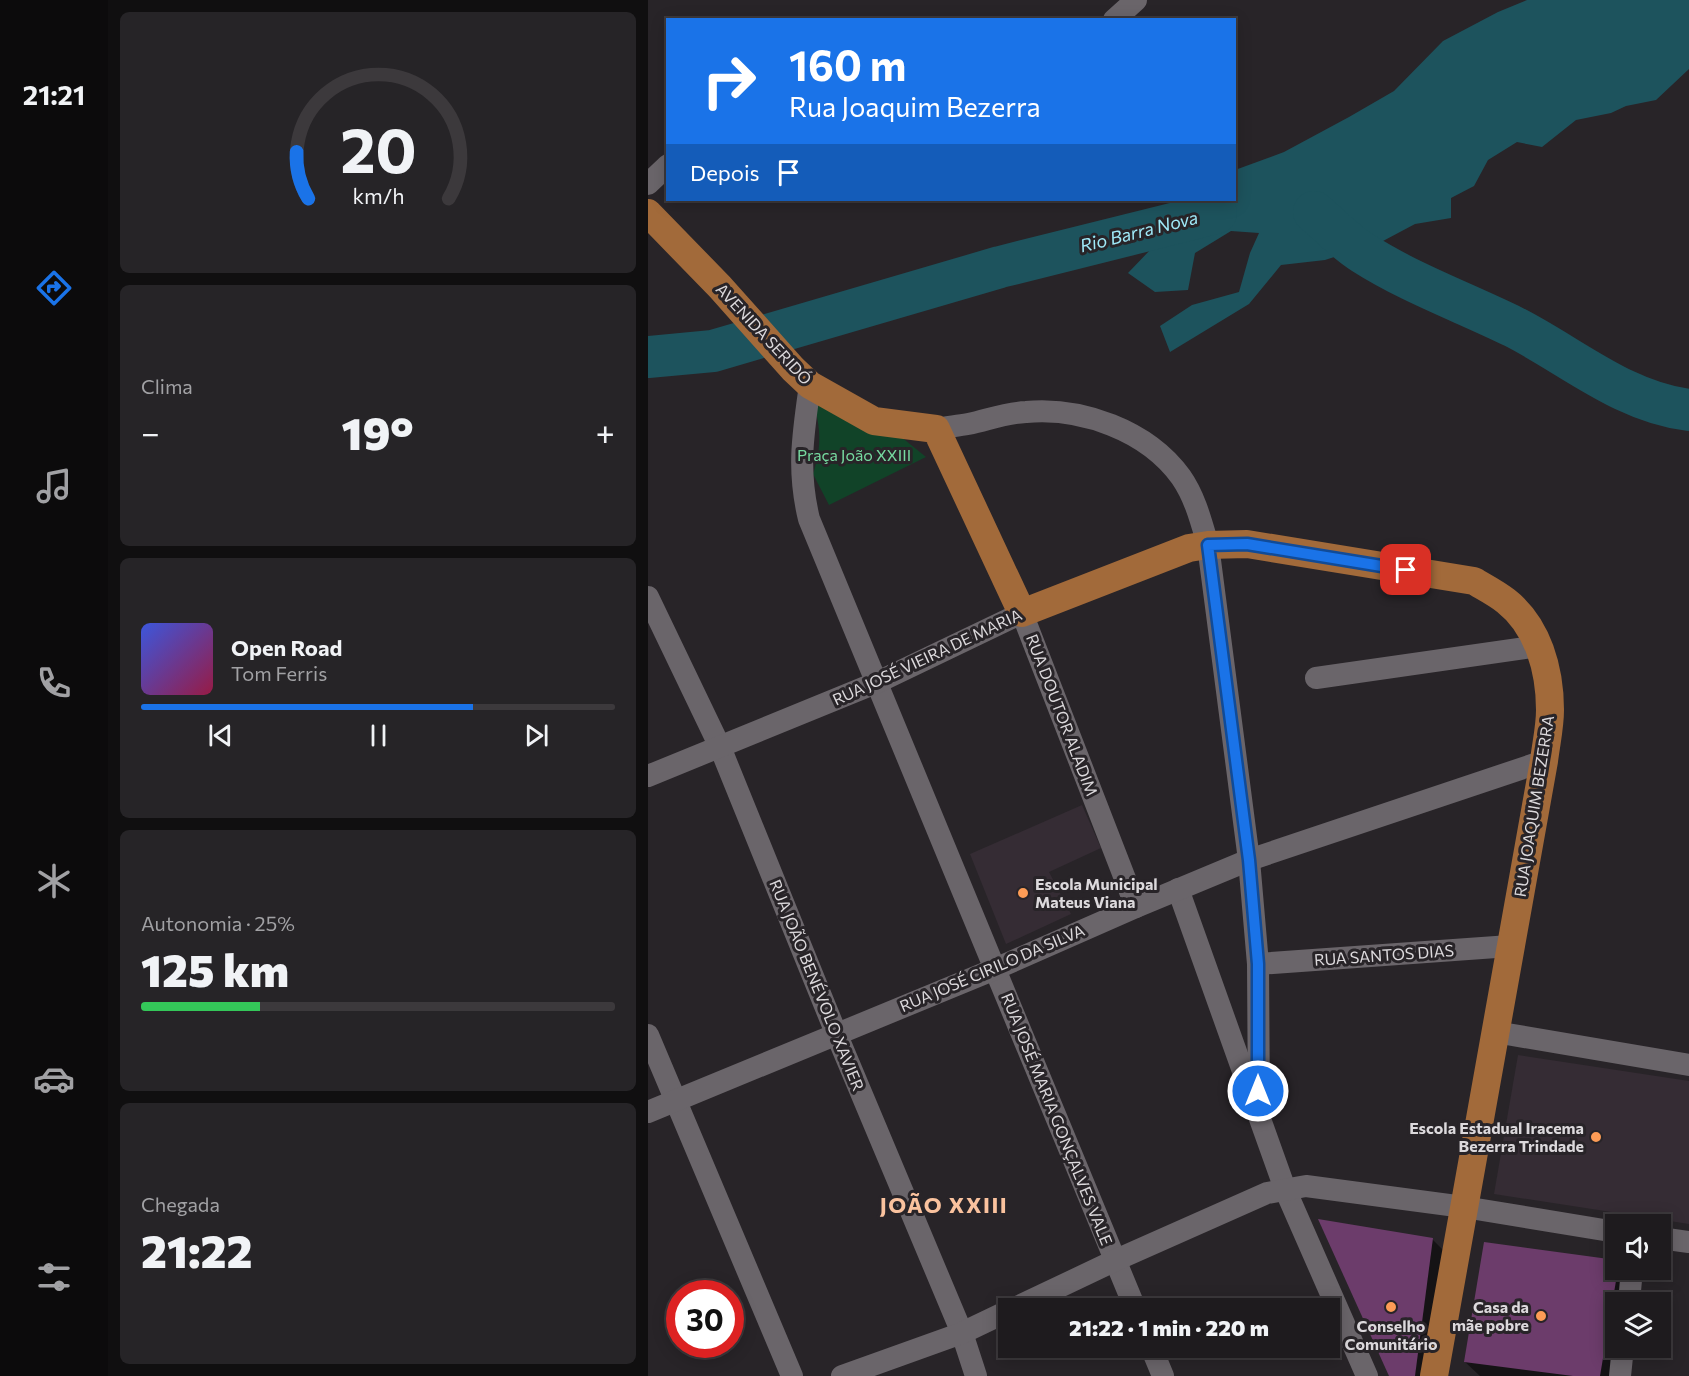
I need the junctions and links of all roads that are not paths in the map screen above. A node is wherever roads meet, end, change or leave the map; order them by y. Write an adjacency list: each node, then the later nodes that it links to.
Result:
1 (1136, 0): 2 (street)
2 (1116, 18)
3 (666, 167): 4 (street)
4 (648, 184)
5 (648, 213): 6 (main road, AVENIDA SERIDÓ)
6 (802, 377): 7 (main road, AVENIDA SERIDÓ); 13 (street, RUA JOSÉ MARIA GONÇALVES VALE)
7 (936, 429): 8 (street); 10 (main road, RUA DOUTOR ALADIM)
8 (1208, 545): 10 (main road, RUA JOSÉ VIEIRA DE MARIA); 11 (main road, RUA JOAQUIM BEZERRA); 17 (street)
9 (648, 597): 14 (street, RUA JOÃO BENÉVOLO XAVIER)
10 (1023, 613): 13 (street, RUA JOSÉ VIEIRA DE MARIA); 19 (street, RUA DOUTOR ALADIM)
11 (1539, 646): 12 (street); 15 (main road, RUA JOAQUIM BEZERRA)
12 (1316, 678)
13 (878, 682): 14 (street, RUA JOSÉ VIEIRA DE MARIA); 22 (street, RUA JOSÉ MARIA GONÇALVES VALE)
14 (720, 747): 16 (street, RUA JOSÉ VIEIRA DE MARIA); 24 (street, RUA JOÃO BENÉVOLO XAVIER)
15 (1544, 761): 17 (street, RUA JOSÉ CIRILO DA SILVA); 20 (main road, RUA JOAQUIM BEZERRA)
16 (648, 776)
17 (1249, 860): 18 (street, RUA JOSÉ CIRILO DA SILVA); 21 (street)
18 (1178, 889): 19 (street, RUA JOSÉ CIRILO DA SILVA); 29 (street)
19 (1136, 907): 22 (street, RUA JOSÉ CIRILO DA SILVA)
20 (1510, 946): 21 (street, RUA SANTOS DIAS); 23 (main road, RUA JOAQUIM BEZERRA)
21 (1258, 964): 29 (street)
22 (995, 969): 24 (street, RUA JOSÉ CIRILO DA SILVA); 35 (street, RUA JOSÉ MARIA GONÇALVES VALE)
23 (1495, 1032): 26 (street); 31 (main road, RUA JOAQUIM BEZERRA)
24 (836, 1033): 27 (street, RUA JOSÉ CIRILO DA SILVA); 39 (street, RUA JOÃO BENÉVOLO XAVIER)
25 (648, 1035): 27 (street)
26 (1689, 1065)
27 (675, 1101): 28 (street, RUA JOSÉ CIRILO DA SILVA); 42 (street)
28 (648, 1112)
29 (1258, 1112): 30 (street)
30 (1285, 1189): 31 (street); 35 (street); 46 (street)
31 (1464, 1207): 32 (street); 47 (main road, RUA JOAQUIM BEZERRA)
32 (1605, 1230)
33 (1671, 1240): 34 (street)
34 (1689, 1242)
35 (1116, 1260): 36 (street); 37 (street, RUA JOSÉ MARIA GONÇALVES VALE)
36 (1036, 1298)
37 (1131, 1298)
38 (998, 1316): 39 (street)
39 (962, 1333): 43 (street); 44 (street, RUA JOÃO BENÉVOLO XAVIER)
40 (1156, 1358): 45 (street)
41 (1622, 1358): 48 (street)
42 (792, 1376)
43 (842, 1376)
44 (976, 1376)
45 (1163, 1376)
46 (1367, 1376)
47 (1434, 1376)
48 (1620, 1376)

